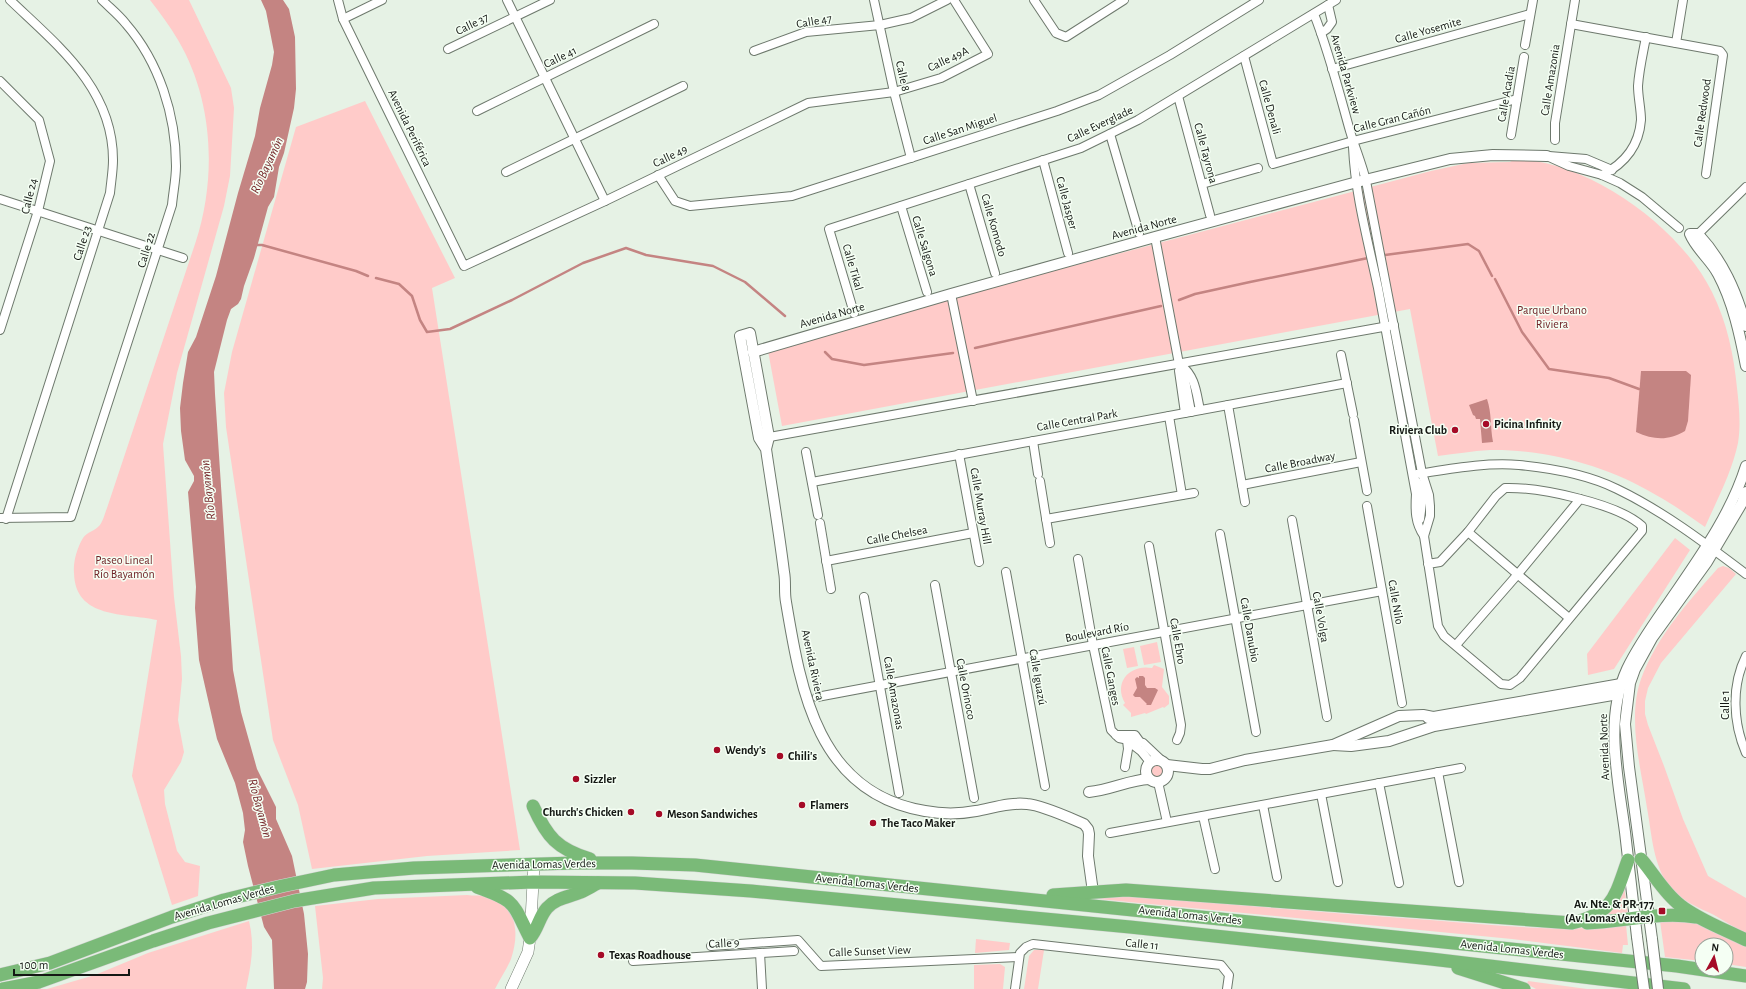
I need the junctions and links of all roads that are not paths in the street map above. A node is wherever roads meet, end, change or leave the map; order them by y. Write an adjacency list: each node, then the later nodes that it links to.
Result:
1 (10, 0): 67 (street, Calle 23)
2 (102, 0): 71 (street, Calle 22)
3 (338, 0): 21 (street, Avenida Periférica)
4 (382, 0): 21 (street)
5 (507, 0): 20 (street)
6 (550, 0): 20 (street, Calle 37)
7 (874, 0): 24 (street, Calle 8)
8 (947, 0): 24 (street, Calle 47)
9 (954, 0): 37 (street, Calle 49A)
10 (1034, 0): 11 (street)
11 (1124, 0)
12 (1259, 0): 47 (street, Calle San Miguel)
13 (1336, 0): 17 (street, Calle Everglade)
14 (1532, 0): 19 (street)
15 (1576, 0): 23 (street, Calle Amazonia)
16 (1683, 0): 27 (street)
17 (1328, 5): 18 (street, Calle Everglade); 25 (street)
18 (1314, 14): 25 (street, Avenida Parkview); 31 (street, Calle Everglade)
19 (1530, 14): 28 (street); 33 (street, Calle Yosemite)
20 (515, 17): 29 (street, Calle 37); 34 (street)
21 (343, 19): 74 (street, Avenida Periférica)
22 (654, 24): 34 (street, Calle 41)
23 (1572, 24): 26 (street); 44 (street, Calle Amazonia)
24 (880, 25): 30 (street, Calle 47); 37 (street, Calle 8)
25 (1321, 33): 33 (street, Avenida Parkview)
26 (1646, 37): 27 (street); 51 (street)
27 (1676, 43): 53 (street, Calle Redwood)
28 (1525, 45)
29 (448, 50)
30 (754, 51)
31 (1244, 56): 38 (street, Calle Everglade); 49 (street, Calle Denali)
32 (1524, 57): 39 (street, Calle Acadia)
33 (1332, 69): 45 (street, Avenida Parkview)
34 (545, 78): 40 (street, Calle 41); 43 (street)
35 (0, 81): 63 (street, Calle 24)
36 (683, 86): 43 (street)
37 (894, 92): 47 (street, Calle 8); 54 (street, Calle 49)
38 (1178, 96): 41 (street, Calle Everglade); 58 (street, Calle Tayrona)
39 (1517, 99): 42 (street, Calle Acadia); 45 (street, Calle Gran Cañón)
40 (477, 111)
41 (1110, 134): 48 (street, Calle Everglade); 68 (street)
42 (1511, 135)
43 (575, 139): 52 (street); 61 (street)
44 (1555, 140)
45 (1353, 141): 49 (street, Calle Gran Cañón); 56 (street, Avenida Parkview)
46 (1547, 156): 51 (street); 55 (street); 56 (street, Avenida Norte)
47 (911, 158): 54 (street, Calle San Miguel)
48 (1043, 160): 57 (street, Calle Everglade); 72 (street, Calle Jasper)
49 (1273, 164)
50 (1258, 168): 58 (street)
51 (1612, 170): 55 (street)
52 (506, 172)
53 (1706, 174)
54 (658, 175): 61 (street, Calle 49)
55 (1602, 175): 65 (street)
56 (1362, 182): 70 (street, Avenida Norte); 79 (street); 81 (street)
57 (969, 184): 62 (street, Calle Everglade); 75 (street, Calle Komodo)
58 (1202, 184): 64 (street, Calle Tayrona)
59 (1746, 187): 69 (street)
60 (0, 198): 63 (street)
61 (605, 201): 74 (street, Calle 49)
62 (901, 206): 66 (street, Calle Everglade); 76 (street, Calle Salgona)
63 (38, 211): 67 (street); 82 (street, Calle 24)
64 (1210, 215)
65 (1679, 228)
66 (829, 229): 78 (street, Calle Tikal)
67 (98, 231): 71 (street); 109 (street, Calle 23)
68 (1139, 233)
69 (1694, 236): 80 (street); 86 (street)
70 (1155, 237): 77 (street, Avenida Norte); 85 (street)
71 (158, 250): 73 (street); 109 (street, Calle 22)
72 (1068, 253)
73 (183, 258)
74 (464, 266)
75 (995, 273)
76 (927, 292)
77 (951, 294): 83 (street, Avenida Norte); 88 (street)
78 (854, 313)
79 (1394, 325): 81 (street); 98 (street)
80 (1746, 326)
81 (1385, 327): 85 (street); 99 (street)
82 (0, 330)
83 (753, 352): 92 (street, Avenida Riviera); 92 (street, Avenida Riviera)
84 (1342, 355): 87 (street)
85 (1179, 364): 88 (street); 90 (street); 90 (street)
86 (1746, 366)
87 (1347, 383): 89 (street, Calle Central Park); 96 (street)
88 (973, 401): 92 (street)
89 (1228, 405): 90 (street, Calle Central Park); 101 (street)
90 (1192, 412): 91 (street, Calle Central Park)
91 (1169, 416): 93 (street, Calle Central Park); 105 (street)
92 (764, 438): 187 (street, Avenida Riviera)
93 (1033, 441): 95 (street, Calle Central Park); 110 (street)
94 (806, 452): 100 (street)
95 (959, 454): 100 (street, Calle Central Park); 113 (street, Calle Murray Hill)
96 (1361, 462): 101 (street, Calle Broadway); 102 (street)
97 (1746, 466): 118 (street, Avenida Norte)
98 (1422, 473): 99 (street); 115 (street); 118 (street)
99 (1412, 475): 115 (street)
100 (812, 482): 120 (street)
101 (1242, 485): 107 (street)
102 (1367, 491)
103 (1746, 492): 118 (street, Avenida Norte)
104 (1194, 493): 105 (street)
105 (1182, 495): 110 (street)
106 (1580, 499): 112 (street); 124 (street); 131 (street)
107 (1246, 502)
108 (1367, 506): 128 (street, Calle Nilo)
109 (3, 519)
110 (1046, 519): 116 (street)
111 (1292, 520): 130 (street, Calle Volga)
112 (1468, 532): 122 (street); 124 (street)
113 (973, 533): 120 (street, Calle Chelsea); 121 (street, Calle Murray Hill)
114 (1220, 534): 132 (street, Calle Danubio)
115 (1423, 534): 122 (street)
116 (1050, 543)
117 (1149, 546): 133 (street, Calle Ebro)
118 (1711, 548): 125 (street); 140 (street, Avenida Norte)
119 (1078, 559): 134 (street, Calle Ganges)
120 (826, 561): 127 (street)
121 (979, 562)
122 (1428, 564): 135 (street)
123 (1006, 572): 137 (street, Calle Iguazú)
124 (1518, 574): 131 (street); 135 (street)
125 (1746, 574)
126 (935, 585): 138 (street, Calle Orinoco)
127 (831, 589)
128 (1382, 591): 130 (street, Boulevard Río); 142 (street, Calle Nilo)
129 (864, 597): 139 (street, Calle Amazonas)
130 (1307, 605): 132 (street, Boulevard Río); 144 (street, Calle Volga)
131 (1569, 618): 135 (street)
132 (1236, 619): 133 (street, Boulevard Río); 146 (street, Calle Danubio)
133 (1164, 632): 134 (street, Boulevard Río); 150 (street, Calle Ebro)
134 (1093, 645): 137 (street, Boulevard Río); 148 (street, Calle Ganges)
135 (1456, 645)
136 (1746, 656): 154 (street, Calle 1)
137 (1022, 659): 138 (street, Boulevard Río); 164 (street, Calle Iguazú)
138 (951, 672): 139 (street, Boulevard Río); 169 (street, Calle Orinoco)
139 (880, 685): 141 (street, Boulevard Río); 167 (street, Calle Amazonas)
140 (1624, 688): 143 (street); 151 (street); 175 (street, Avenida Norte); 176 (street, Avenida Norte)
141 (817, 697)
142 (1402, 703)
143 (1433, 717): 145 (street); 147 (street)
144 (1327, 718)
145 (1384, 727): 147 (street); 151 (street)
146 (1256, 732)
147 (1360, 734): 153 (street)
148 (1115, 735): 149 (street); 152 (street)
149 (1127, 740): 152 (street); 156 (street); 157 (street)
150 (1177, 740)
151 (1391, 741): 153 (street)
152 (1140, 742): 155 (street)
153 (1333, 746): 159 (street)
154 (1746, 753)
155 (1164, 763): 156 (street); 159 (street); 161 (street)
156 (1148, 765): 162 (street); 165 (street)
157 (1125, 767)
158 (1461, 768): 160 (street)
159 (1202, 769): 161 (street)
160 (1438, 772): 163 (street); 183 (street)
161 (1168, 775): 162 (street)
162 (1154, 780): 165 (street); 173 (street)
163 (1379, 783): 168 (street); 185 (street)
164 (1045, 786)
165 (1116, 788): 166 (street)
166 (1089, 792)
167 (898, 793)
168 (1321, 794): 170 (street); 182 (street)
169 (974, 798)
170 (1263, 805): 172 (street); 180 (street)
171 (533, 806): 177 (highway)
172 (1203, 816): 173 (street); 179 (street)
173 (1167, 822): 174 (street)
174 (1110, 833)
175 (1641, 859): 189 (street, Avenida Norte); 190 (highway)
176 (1628, 860): 191 (street, Avenida Norte); 192 (highway)
177 (601, 863): 178 (highway, Avenida Lomas Verdes); 188 (highway, Avenida Lomas Verdes)
178 (534, 864): 181 (main road); 201 (highway, Avenida Lomas Verdes)
179 (1215, 869)
180 (1278, 877)
181 (533, 882): 184 (highway, Avenida Lomas Verdes); 186 (highway, Avenida Lomas Verdes); 193 (main road)
182 (1338, 882)
183 (1459, 882)
184 (599, 883): 193 (highway); 199 (highway, Avenida Lomas Verdes)
185 (1399, 883)
186 (470, 884): 193 (highway); 203 (highway, Avenida Lomas Verdes)
187 (1093, 892): 188 (highway); 192 (highway)
188 (1010, 897): 202 (highway, Avenida Lomas Verdes)
189 (1649, 917): 190 (highway); 191 (highway); 210 (street, Avenida Norte, bridge)
190 (1700, 917): 194 (highway)
191 (1635, 919): 192 (highway); 209 (street, Avenida Norte, bridge)
192 (1572, 923)
193 (530, 938): 204 (main road)
194 (1746, 940)
195 (711, 946): 198 (street, Calle Sunset View)
196 (794, 951): 197 (street, Calle 9)
197 (760, 953): 200 (street, Calle 9); 205 (street)
198 (1019, 957): 206 (street); 207 (street, Calle 11)
199 (1431, 959): 208 (highway); 211 (highway, Avenida Lomas Verdes)
200 (632, 961)
201 (0, 974)
202 (1746, 976)
203 (3, 989)
204 (511, 989)
205 (762, 989)
206 (1015, 989)
207 (1227, 989)
208 (1524, 989)
209 (1644, 989)
210 (1658, 989)
211 (1684, 989)

